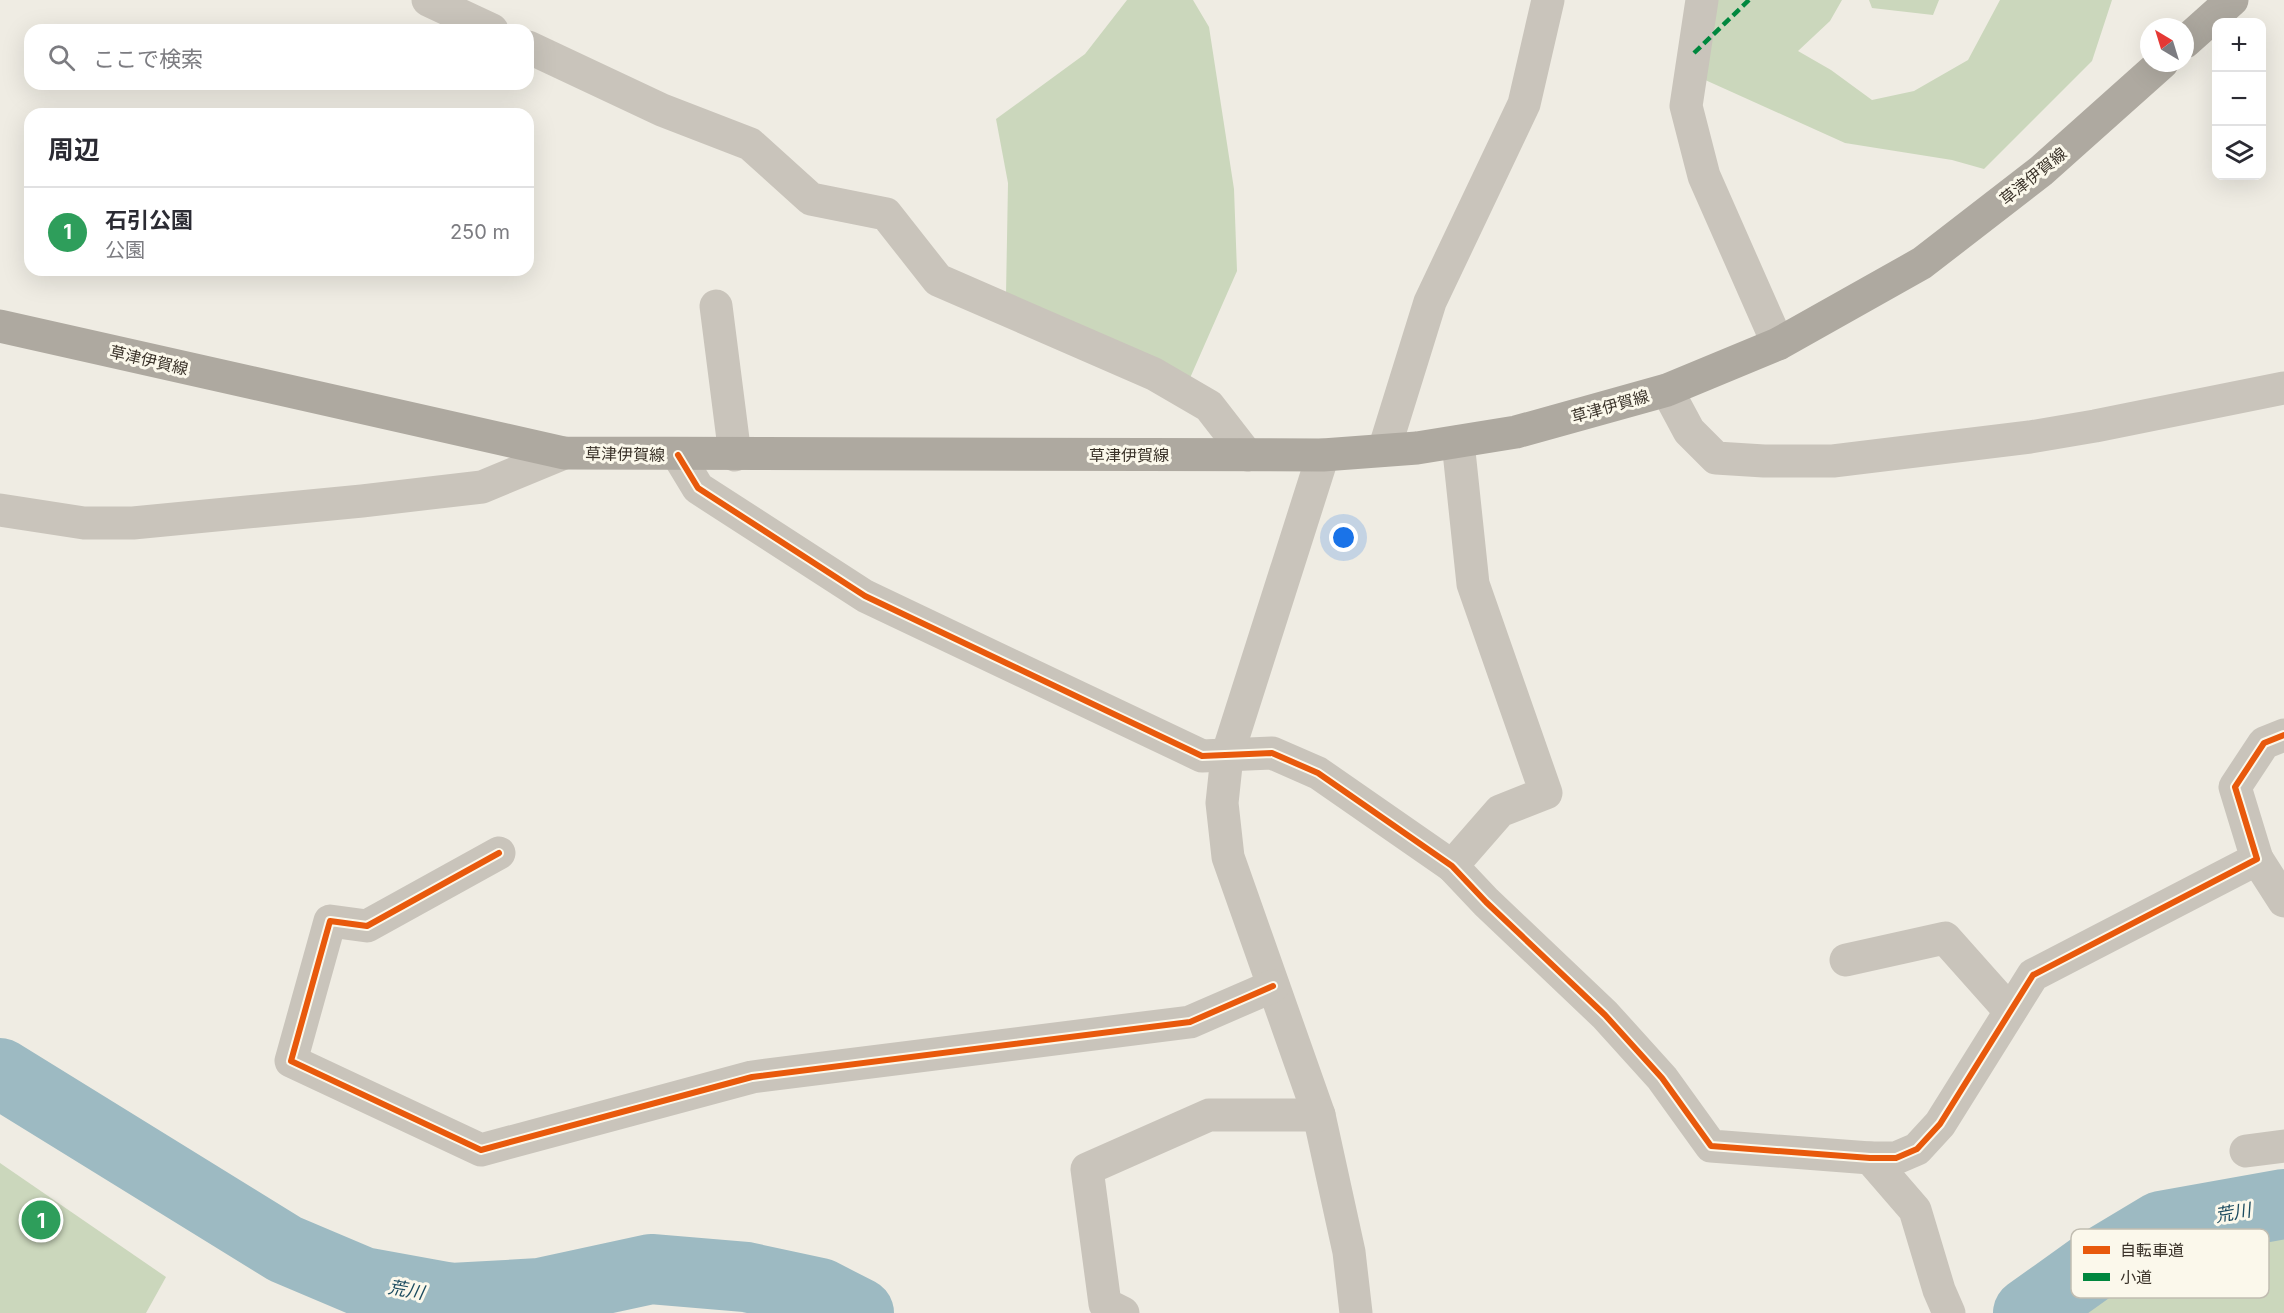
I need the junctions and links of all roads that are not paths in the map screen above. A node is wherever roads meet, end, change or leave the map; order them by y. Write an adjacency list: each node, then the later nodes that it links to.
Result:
1 (1548, 0): 15 (street)
2 (1702, 0): 11 (street)
3 (2232, 0): 6 (main road)
4 (434, 1): 5 (street)
5 (480, 24)
6 (2194, 34)
7 (534, 50): 19 (street)
8 (2152, 72): 11 (main road, 草津伊賀線)
9 (716, 306): 18 (street)
10 (0, 326): 16 (main road, 草津伊賀線)
11 (1778, 344): 13 (main road, 草津伊賀線)
12 (2284, 388): 13 (street)
13 (1667, 390): 14 (main road, 草津伊賀線)
14 (1458, 442): 15 (main road, 草津伊賀線); 26 (street)
15 (1384, 450): 20 (main road, 草津伊賀線)
16 (564, 453): 17 (main road, 草津伊賀線); 21 (street)
17 (678, 455): 18 (main road, 草津伊賀線); 23 (street)
18 (735, 455): 19 (main road, 草津伊賀線)
19 (1247, 455): 20 (main road, 草津伊賀線)
20 (1323, 455): 23 (street)
21 (0, 510)
22 (2284, 735): 25 (street)
23 (1227, 756): 26 (street); 29 (street)
24 (499, 854): 29 (street)
25 (2256, 859): 27 (street); 30 (street)
26 (1452, 866): 34 (street)
27 (2284, 901)
28 (1846, 960): 30 (street)
29 (1273, 986): 31 (street)
30 (2010, 1011): 34 (street)
31 (1319, 1115): 35 (street); 36 (street)
32 (2284, 1146): 33 (street)
33 (2246, 1151)
34 (1870, 1158): 37 (street)
35 (1123, 1313)
36 (1356, 1313)
37 (1949, 1313)

